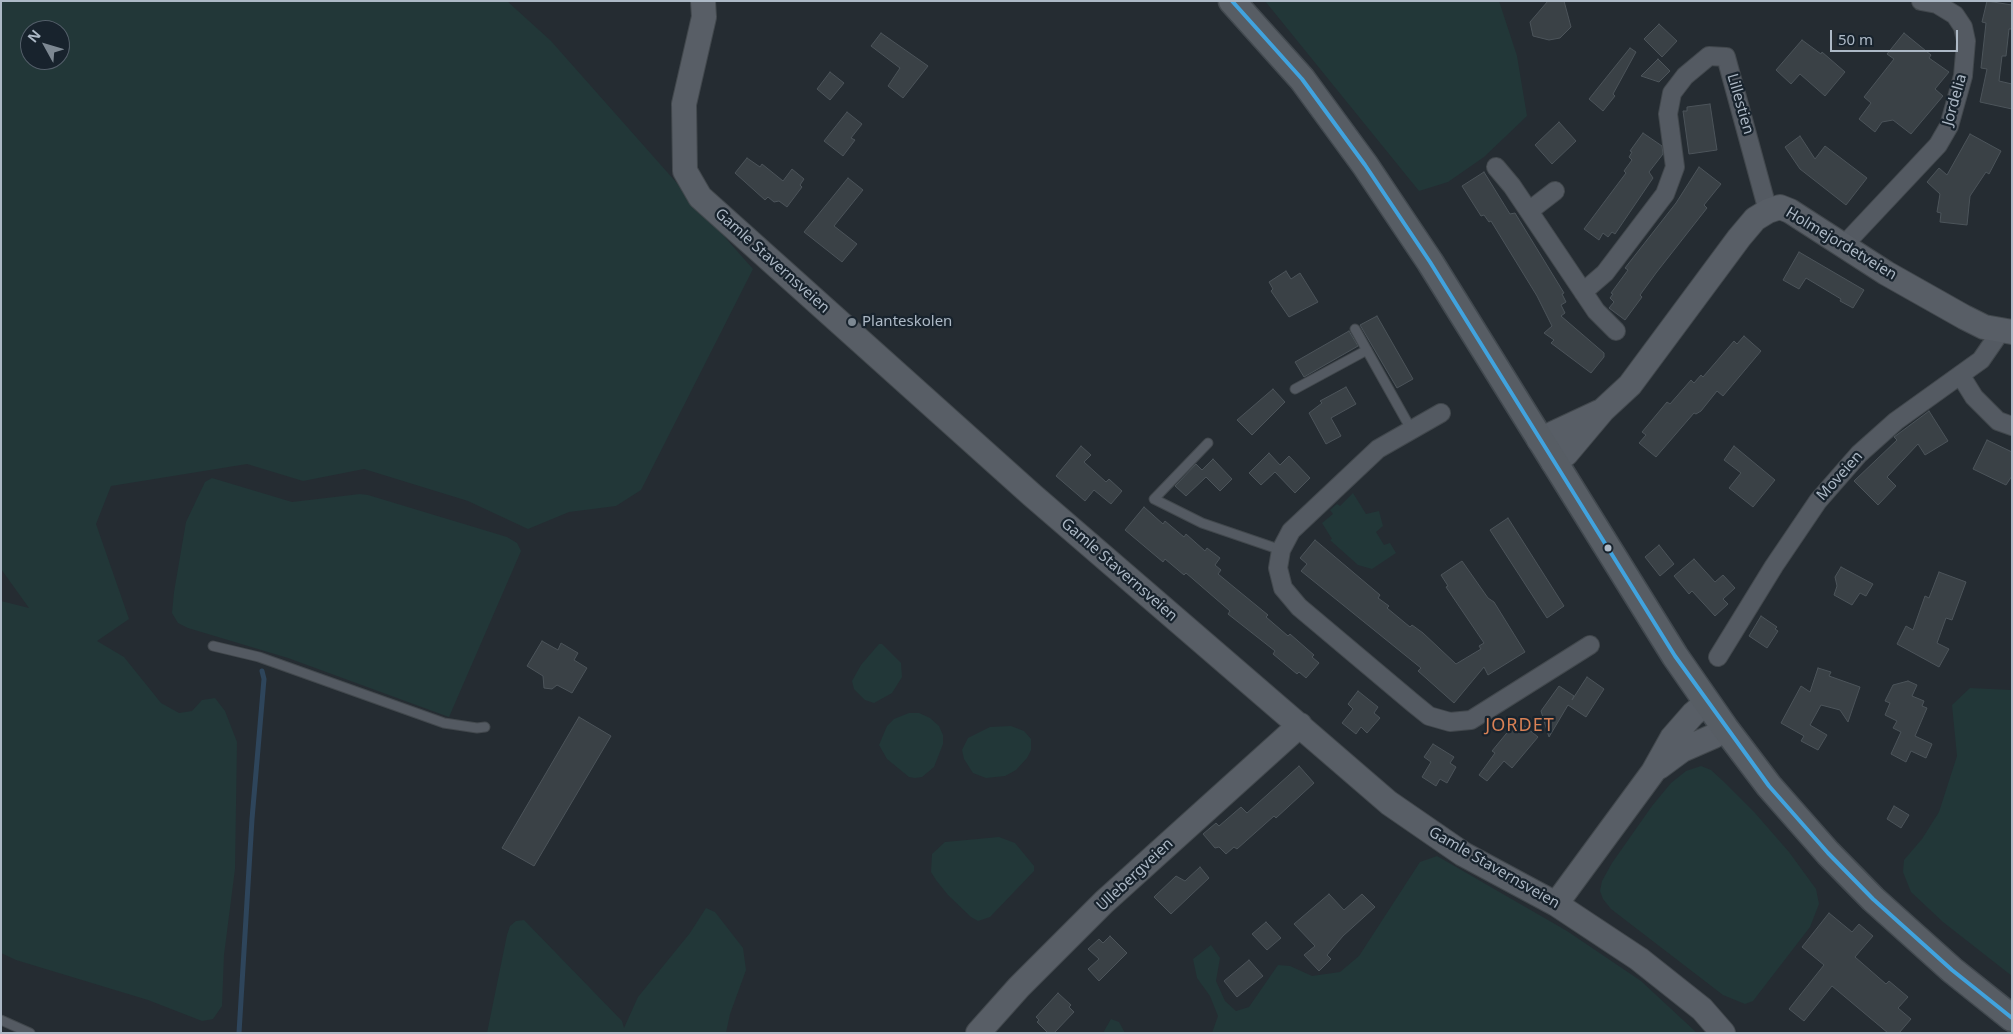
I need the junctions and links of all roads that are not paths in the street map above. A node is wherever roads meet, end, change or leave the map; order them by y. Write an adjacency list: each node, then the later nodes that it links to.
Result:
1 (703, 1): 28 (street, Gamle Stavernsveien)
2 (1232, 1): 20 (main road)
3 (1921, 1): 8 (street, Jordelia)
4 (1496, 167): 7 (street)
5 (1555, 191): 7 (street)
6 (1768, 211): 8 (street, Holmejordetveien); 9 (street, Lillestien); 16 (street, Holmejordetveien)
7 (1529, 212): 9 (street)
8 (1844, 245): 12 (street, Holmejordetveien)
9 (1583, 292): 11 (street)
10 (1355, 329): 13 (lane)
11 (1616, 330)
12 (2006, 332): 14 (street, Moveien)
13 (1367, 350): 15 (lane); 19 (lane)
14 (1961, 376): 18 (street); 26 (street, Moveien)
15 (1295, 389)
16 (1602, 410): 20 (street, Holmejordetveien); 22 (street, Holmejordetveien)
17 (1441, 413): 19 (street)
18 (2012, 426)
19 (1411, 429): 23 (street)
20 (1539, 440): 22 (main road)
21 (1208, 443): 23 (lane)
22 (1553, 462): 27 (main road)
23 (1281, 550): 24 (street)
24 (1590, 645)
25 (213, 646): 29 (lane)
26 (1718, 656)
27 (1706, 702): 30 (main road); 31 (street)
28 (1300, 725): 32 (street, Gamle Stavernsveien); 36 (street, Ullebergveien)
29 (485, 727)
30 (1725, 728): 31 (street); 33 (main road)
31 (1653, 772): 32 (street)
32 (1556, 904): 37 (street, Gamle Stavernsveien)
33 (2012, 1018)
34 (1, 1020): 35 (lane)
35 (30, 1033)
36 (978, 1033)
37 (1723, 1033)

